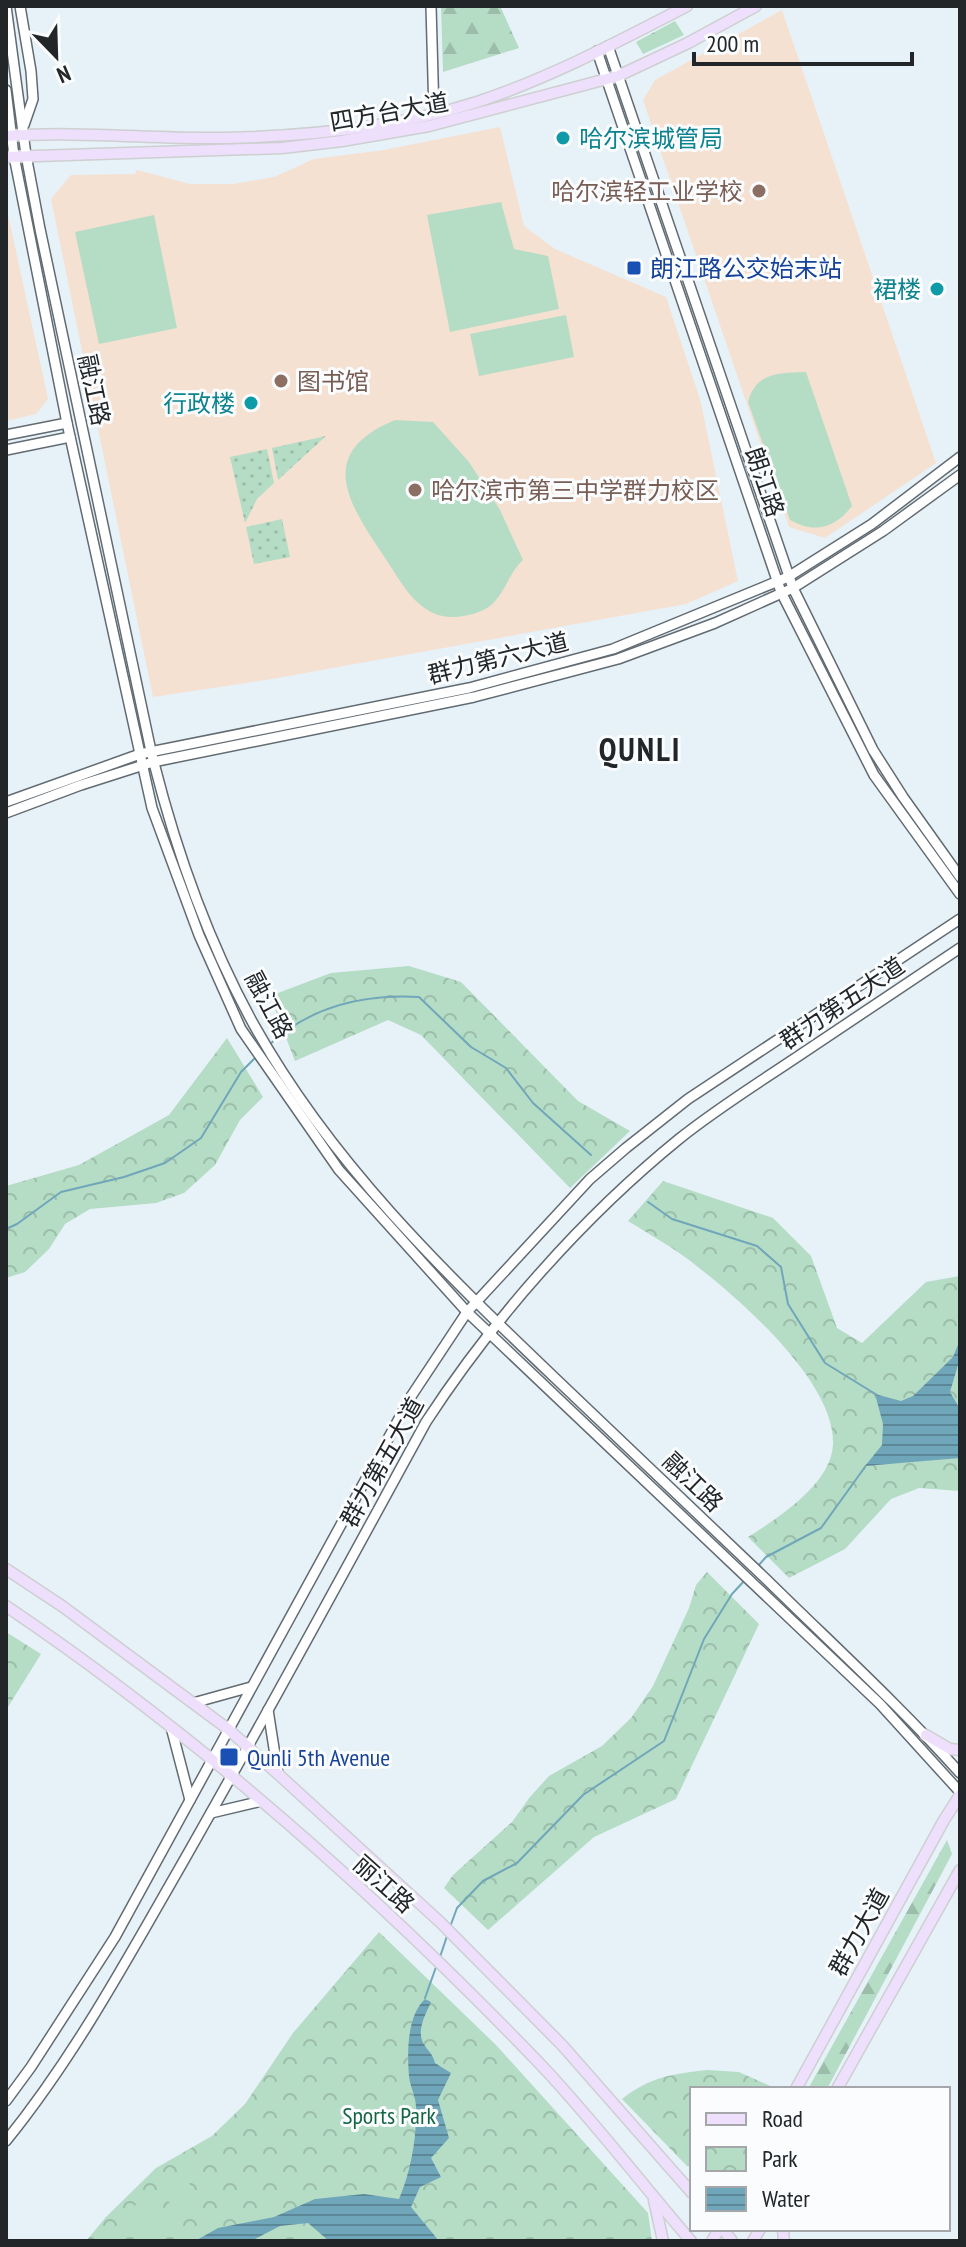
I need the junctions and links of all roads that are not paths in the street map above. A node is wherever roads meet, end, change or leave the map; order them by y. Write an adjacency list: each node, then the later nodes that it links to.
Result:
1 (6, 6): 11 (main road, 融江路)
2 (20, 6): 11 (main road)
3 (431, 6): 10 (main road)
4 (687, 6): 6 (main road, 四方台大道)
5 (756, 6): 8 (main road, 四方台大道)
6 (608, 46): 7 (main road, 四方台大道); 8 (main road, 朗江路)
7 (597, 51): 8 (main road, 朗江路); 10 (main road, 四方台大道)
8 (613, 77): 12 (main road, 四方台大道); 20 (main road, 朗江路); 21 (main road, 朗江路)
9 (6, 90): 11 (main road, 融江路)
10 (434, 114): 11 (main road, 四方台大道)
11 (13, 131): 12 (main road, 融江路); 13 (main road, 融江路)
12 (26, 155): 13 (main road, 四方台大道); 25 (main road, 融江路)
13 (10, 156): 14 (main road, 融江路)
14 (67, 423): 15 (main road); 16 (main road, 融江路)
15 (6, 435)
16 (70, 437): 17 (main road); 24 (main road, 融江路)
17 (6, 450)
18 (960, 457): 20 (main road, 群力第六大道)
19 (960, 475): 22 (main road, 群力第六大道)
20 (788, 577): 21 (main road, 群力第六大道); 22 (main road, 朗江路)
21 (777, 581): 23 (main road, 朗江路); 25 (main road, 群力第六大道)
22 (793, 588): 23 (main road, 群力第六大道); 29 (main road, 朗江路)
23 (781, 592): 25 (main road, 群力第六大道); 30 (main road, 朗江路)
24 (140, 754): 25 (main road, 群力第六大道); 26 (main road, 融江路); 27 (main road, 群力第六大道)
25 (152, 757): 26 (main road, 群力第六大道); 33 (main road, 融江路)
26 (142, 765): 28 (main road, 群力第六大道); 34 (main road, 融江路)
27 (6, 802)
28 (6, 813)
29 (960, 877)
30 (960, 894)
31 (960, 919): 33 (main road, 群力第五大道)
32 (960, 948): 35 (main road, 群力第五大道)
33 (476, 1301): 34 (main road, 群力第五大道); 35 (main road, 融江路)
34 (467, 1312): 36 (main road, 融江路); 39 (main road, 群力第五大道)
35 (498, 1323): 36 (main road, 群力第五大道); 44 (main road, 融江路)
36 (488, 1335): 41 (main road, 群力第五大道); 51 (main road, 融江路)
37 (6, 1569): 40 (main road, 丽江路)
38 (6, 1606): 42 (main road, 丽江路)
39 (251, 1687): 40 (main road); 43 (main road, 群力第五大道)
40 (193, 1703): 43 (main road, 丽江路)
41 (268, 1710): 45 (main road, 群力第五大道); 49 (main road)
42 (171, 1727): 47 (main road, 丽江路); 52 (main road)
43 (228, 1729): 45 (main road, 丽江路); 47 (main road, 群力第五大道)
44 (926, 1735): 46 (main road); 48 (main road, 融江路)
45 (247, 1747): 49 (main road, 丽江路); 50 (main road, 群力第五大道)
46 (960, 1750)
47 (212, 1758): 50 (main road, 丽江路); 52 (main road, 群力第五大道)
48 (960, 1773)
49 (278, 1774): 62 (main road, 丽江路)
50 (233, 1775): 53 (main road, 丽江路); 54 (main road, 群力第五大道)
51 (960, 1794): 58 (main road, 群力大道)
52 (190, 1800): 60 (main road, 群力第五大道)
53 (262, 1801): 54 (main road); 65 (main road, 丽江路)
54 (211, 1813): 61 (main road, 群力第五大道)
55 (960, 1870): 57 (main road)
56 (960, 1881): 57 (main road)
57 (948, 1890): 59 (main road)
58 (797, 2087)
59 (838, 2087)
60 (6, 2101)
61 (6, 2141)
62 (674, 2173): 63 (main road); 64 (main road, 丽江路)
63 (690, 2174)
64 (690, 2191)
65 (654, 2198): 66 (main road); 67 (main road, 丽江路)
66 (663, 2241)
67 (691, 2241)

